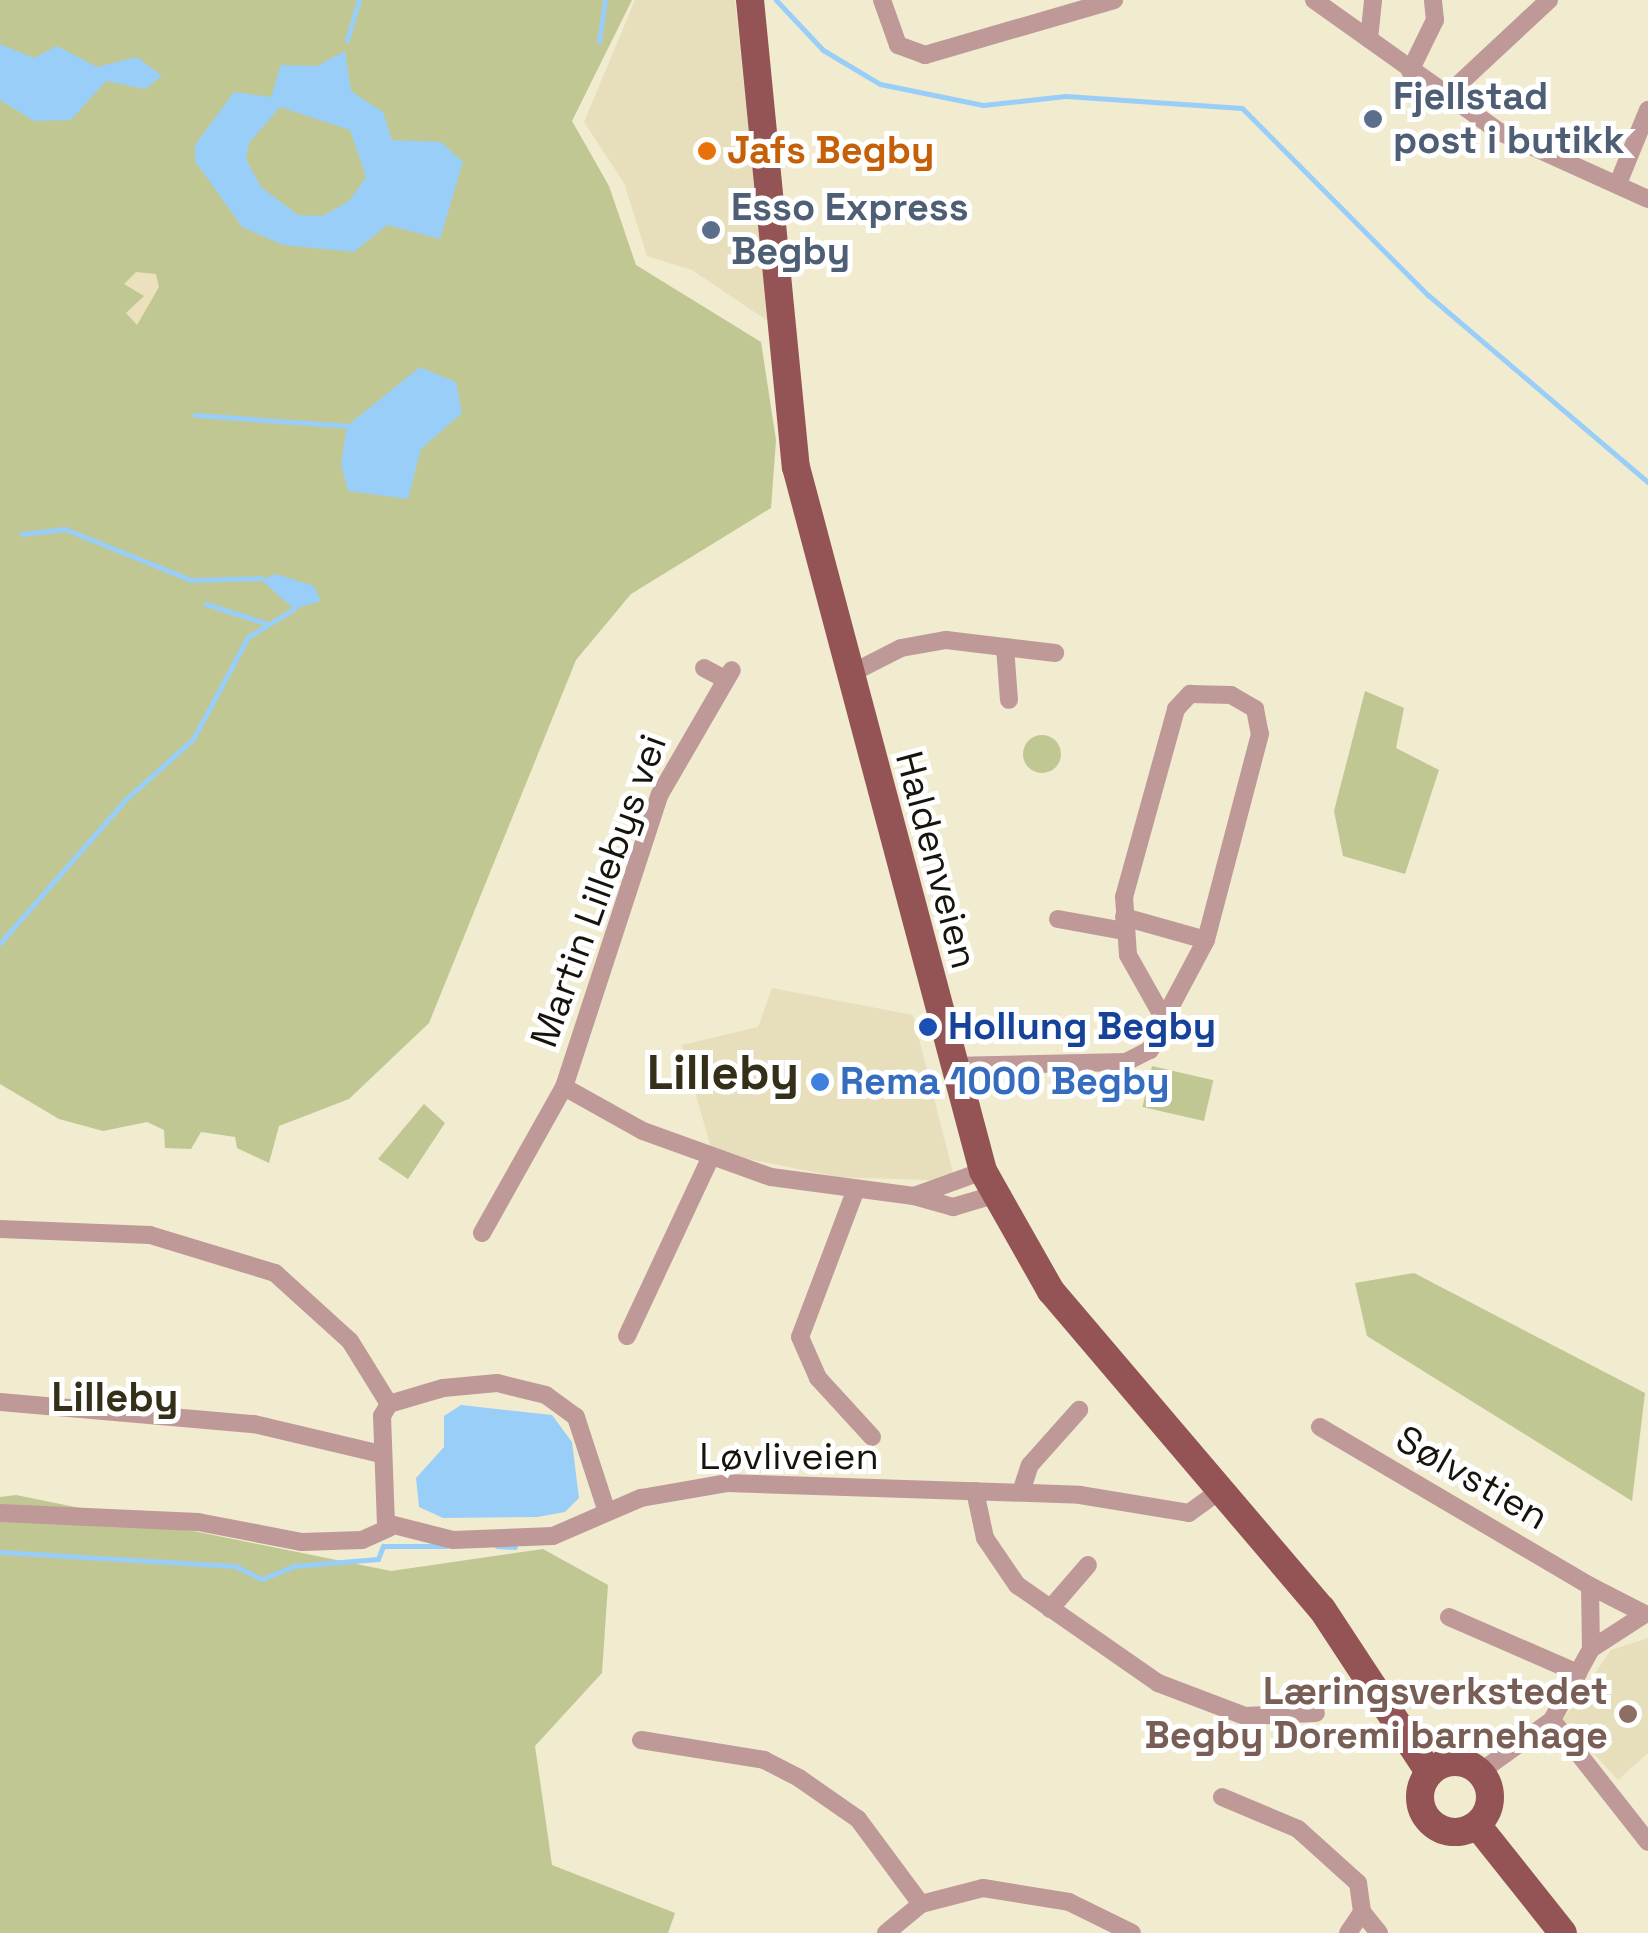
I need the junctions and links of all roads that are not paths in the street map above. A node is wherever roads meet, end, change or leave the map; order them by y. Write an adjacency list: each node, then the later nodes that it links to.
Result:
1 (750, 0): 17 (main road, Haldenveien)
2 (882, 0): 3 (street)
3 (1114, 0)
4 (1314, 0): 8 (street)
5 (1373, 0): 8 (street)
6 (1432, 0): 9 (street)
7 (1549, 0): 10 (street)
8 (1369, 39): 9 (street)
9 (1410, 71): 10 (street)
10 (1446, 96): 12 (street)
11 (1648, 110): 12 (street)
12 (1619, 181): 13 (street)
13 (1648, 199)
14 (1005, 647): 15 (street); 17 (street); 18 (street)
15 (1055, 653)
16 (704, 668): 24 (street, Martin Lillebys vei)
17 (848, 675): 23 (main road, Haldenveien)
18 (1009, 700)
19 (1058, 919): 20 (street)
20 (1125, 924): 21 (street); 21 (street); 22 (street)
21 (1206, 940): 22 (street)
22 (1164, 1019): 23 (street)
23 (952, 1066): 26 (main road, Haldenveien)
24 (564, 1087): 25 (street, Martin Lillebys vei); 29 (street, Martin Lillebys vei)
25 (710, 1159): 27 (street, Martin Lillebys vei); 30 (street)
26 (988, 1183): 27 (street, Martin Lillebys vei); 39 (main road, Haldenveien)
27 (856, 1189): 35 (street)
28 (0, 1228): 32 (street)
29 (482, 1233)
30 (627, 1336)
31 (0, 1402): 36 (street)
32 (389, 1404): 36 (street); 40 (street)
33 (1079, 1410): 38 (street)
34 (1320, 1427): 44 (street, Sølvstien)
35 (872, 1437)
36 (377, 1454): 42 (street)
37 (975, 1491): 38 (street, Løvliveien); 40 (street, Løvliveien); 45 (street)
38 (1021, 1492): 39 (street, Løvliveien)
39 (1217, 1493): 53 (main road, Haldenveien)
40 (606, 1509): 42 (street, Løvliveien)
41 (0, 1513): 42 (street)
42 (389, 1528)
43 (1088, 1565): 45 (street)
44 (1590, 1586): 46 (street, Sølvstien); 48 (street)
45 (1050, 1610): 50 (street)
46 (1646, 1614): 48 (street, Sølvstien)
47 (1449, 1617): 49 (street)
48 (1591, 1650): 49 (street, Sølvstien)
49 (1578, 1672): 51 (street, Sølvstien)
50 (1316, 1712)
51 (1552, 1720): 54 (street, Sølvstien); 57 (street)
52 (641, 1740): 58 (street)
53 (1429, 1772): 54 (main road); 56 (main road)
54 (1480, 1772): 56 (main road)
55 (1222, 1797): 59 (street)
56 (1477, 1825): 64 (main road)
57 (1648, 1842)
58 (921, 1904): 60 (street); 61 (street)
59 (1362, 1912): 62 (street); 63 (street)
60 (886, 1933)
61 (1132, 1933)
62 (1348, 1933)
63 (1379, 1933)
64 (1564, 1933)

